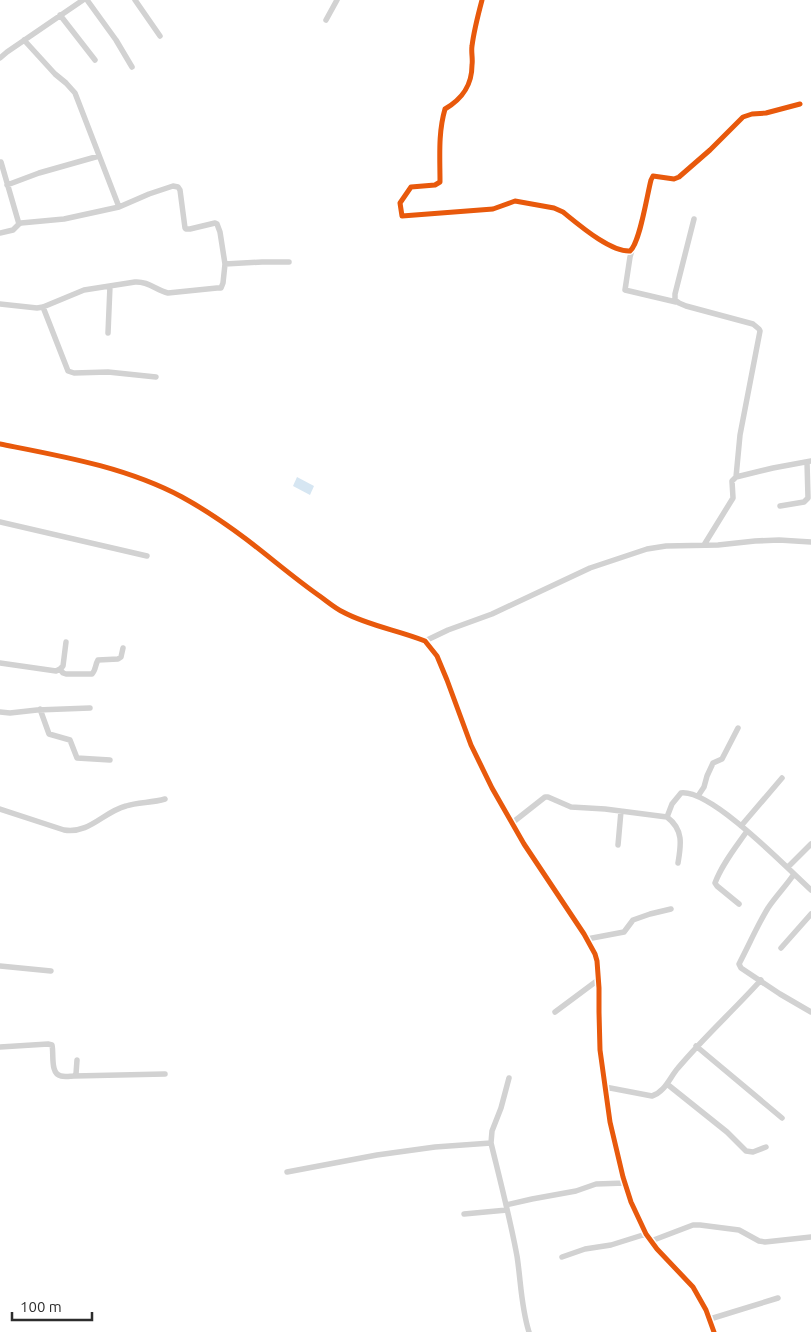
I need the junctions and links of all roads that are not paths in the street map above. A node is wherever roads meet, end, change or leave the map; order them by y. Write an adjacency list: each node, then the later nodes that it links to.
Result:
1 (82, 0): 6 (street)
2 (87, 0): 12 (street)
3 (136, 0): 8 (street)
4 (337, 0): 7 (street)
5 (482, 0): 21 (street)
6 (60, 15): 9 (street); 11 (street)
7 (326, 20)
8 (160, 36)
9 (24, 40): 10 (street); 14 (street)
10 (0, 58)
11 (95, 60)
12 (132, 67)
13 (800, 104): 21 (street)
14 (99, 156): 16 (street); 17 (street)
15 (1, 162): 16 (street)
16 (7, 185): 19 (street)
17 (119, 207): 19 (street); 23 (street)
18 (694, 219): 25 (street)
19 (19, 224): 20 (street)
20 (0, 233)
21 (632, 250): 25 (street)
22 (289, 262): 23 (street)
23 (225, 264): 24 (street)
24 (110, 286): 27 (street); 28 (street)
25 (676, 302): 32 (street)
26 (0, 304): 27 (street)
27 (43, 307): 29 (street)
28 (108, 333)
29 (156, 378)
30 (0, 444): 38 (street)
31 (809, 461): 32 (street); 33 (street)
32 (736, 477): 36 (street)
33 (780, 506)
34 (0, 522): 37 (street)
35 (811, 542): 36 (street)
36 (704, 545): 38 (street)
37 (147, 556)
38 (425, 640): 54 (street)
39 (66, 642): 42 (street)
40 (123, 648): 42 (street)
41 (0, 662): 42 (street)
42 (60, 669)
43 (90, 708): 44 (street)
44 (40, 710): 45 (street); 47 (street)
45 (0, 712)
46 (738, 728): 49 (street)
47 (110, 760)
48 (782, 778): 55 (street)
49 (698, 796): 53 (street); 55 (street)
50 (165, 799): 51 (street)
51 (0, 809)
52 (621, 811): 53 (street); 54 (street); 58 (street)
53 (667, 817): 59 (street)
54 (512, 823): 66 (street)
55 (741, 826): 56 (street)
56 (747, 831): 60 (street); 63 (street)
57 (811, 844): 60 (street)
58 (618, 845)
59 (678, 863)
60 (788, 868): 61 (street)
61 (794, 874): 62 (street); 71 (street)
62 (811, 890)
63 (739, 904)
64 (672, 909): 66 (street)
65 (811, 914): 67 (street)
66 (587, 939): 70 (street)
67 (781, 948)
68 (0, 966): 69 (street)
69 (51, 970)
70 (598, 980): 72 (street); 81 (street)
71 (761, 980): 73 (street); 74 (street)
72 (555, 1012)
73 (811, 1012)
74 (696, 1046): 80 (street); 82 (street)
75 (0, 1047): 78 (street)
76 (77, 1060): 78 (street)
77 (165, 1074): 78 (street)
78 (74, 1076)
79 (509, 1078): 83 (street)
80 (667, 1084): 81 (street); 84 (street)
81 (605, 1087): 86 (street)
82 (782, 1118)
83 (491, 1143): 85 (street); 87 (street)
84 (766, 1147)
85 (287, 1172)
86 (625, 1183): 87 (street); 89 (street)
87 (506, 1208): 88 (street); 95 (street)
88 (464, 1214)
89 (646, 1234): 91 (street); 92 (street)
90 (811, 1238): 91 (street)
91 (651, 1241): 94 (street)
92 (562, 1258)
93 (778, 1298): 94 (street)
94 (710, 1319): 96 (street)
95 (529, 1332)
96 (714, 1332)

